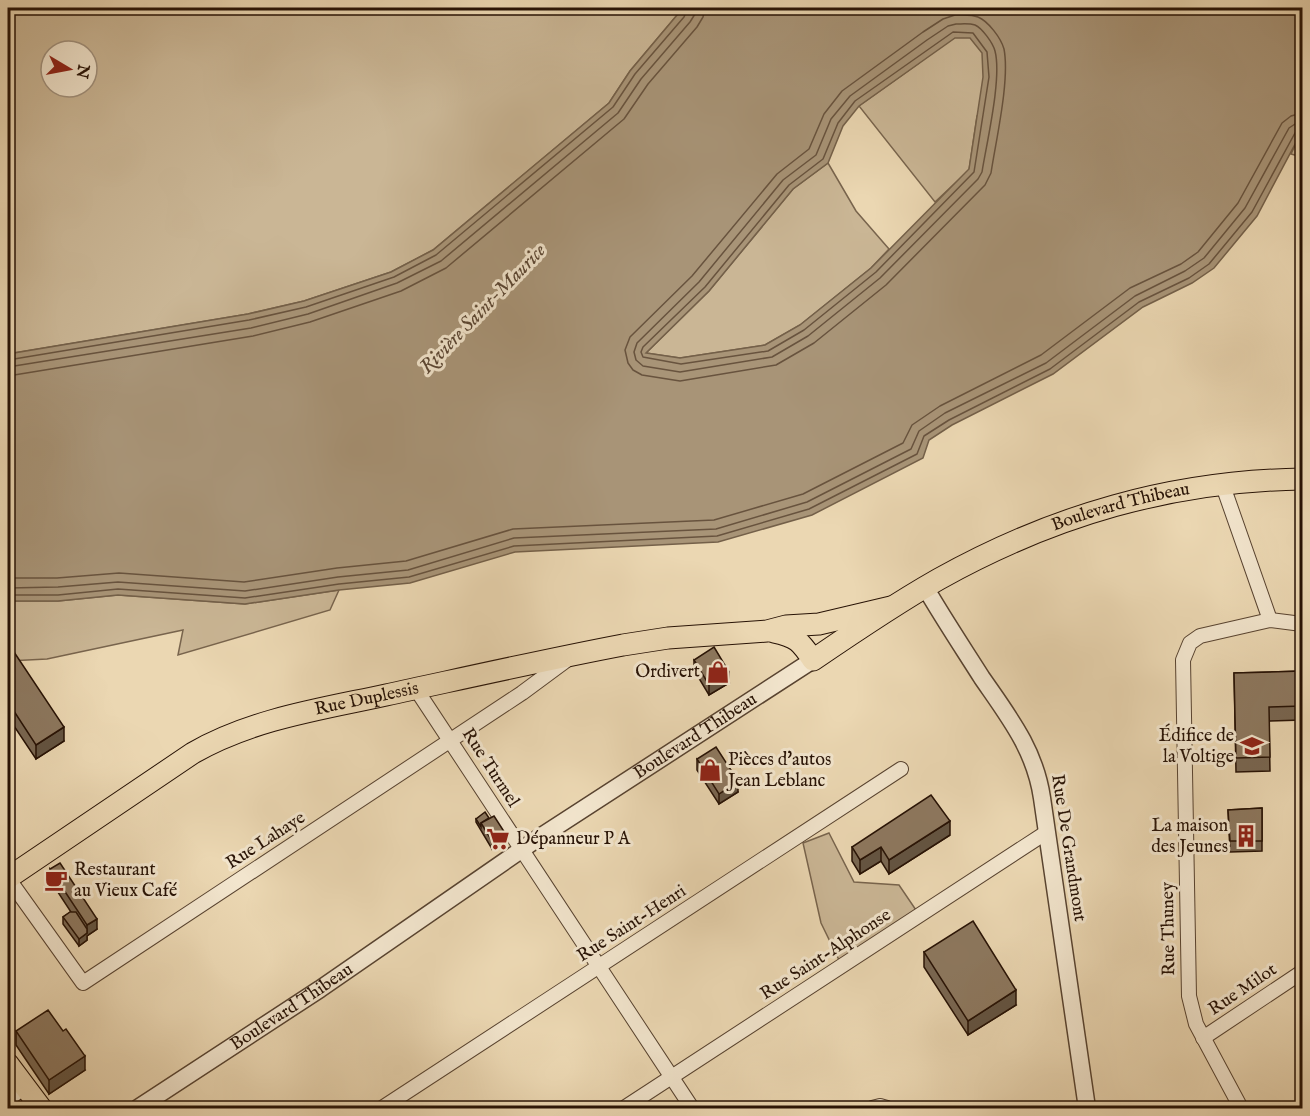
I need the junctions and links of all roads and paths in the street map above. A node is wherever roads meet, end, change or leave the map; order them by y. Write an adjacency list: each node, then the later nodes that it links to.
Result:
1 (1302, 479): 2 (main road, Boulevard Thibeau)
2 (1222, 483): 3 (main road, Boulevard Thibeau); 5 (street)
3 (925, 587): 4 (main road, Boulevard Thibeau); 13 (street, Rue De Grandmont)
4 (891, 608): 7 (main road, Rue Duplessis); 9 (main road, Boulevard Thibeau)
5 (1270, 620): 6 (street); 18 (street, Rue Thuney)
6 (1302, 624)
7 (767, 631): 8 (main road, Rue Duplessis); 9 (main road, Rue Duplessis)
8 (575, 654): 10 (main road, Rue Duplessis); 11 (street, Rue Lahaye)
9 (813, 660): 14 (street, Boulevard Thibeau)
10 (416, 689): 11 (street, Rue Turmel); 15 (main road, Rue Duplessis)
11 (450, 741): 14 (street, Rue Turmel); 15 (street, Rue Lahaye)
12 (901, 769): 16 (street, Rue Saint-Henri)
13 (1047, 832): 20 (street, Rue Saint-Alphonse); 27 (street, Rue De Grandmont)
14 (522, 850): 16 (street, Rue Turmel); 23 (street, Boulevard Thibeau)
15 (8, 878)
16 (599, 967): 20 (street, Rue Turmel); 24 (street, Rue Saint-Henri)
17 (1302, 972): 18 (street, Rue Milot)
18 (1203, 1038): 28 (street, Rue Thuney)
19 (8, 1064): 21 (main road)
20 (672, 1078): 25 (street, Rue Saint-Alphonse); 26 (street, Rue Turmel)
21 (16, 1092): 22 (main road)
22 (41, 1108)
23 (138, 1108)
24 (382, 1108)
25 (624, 1108)
26 (692, 1108)
27 (1087, 1108)
28 (1241, 1108)

